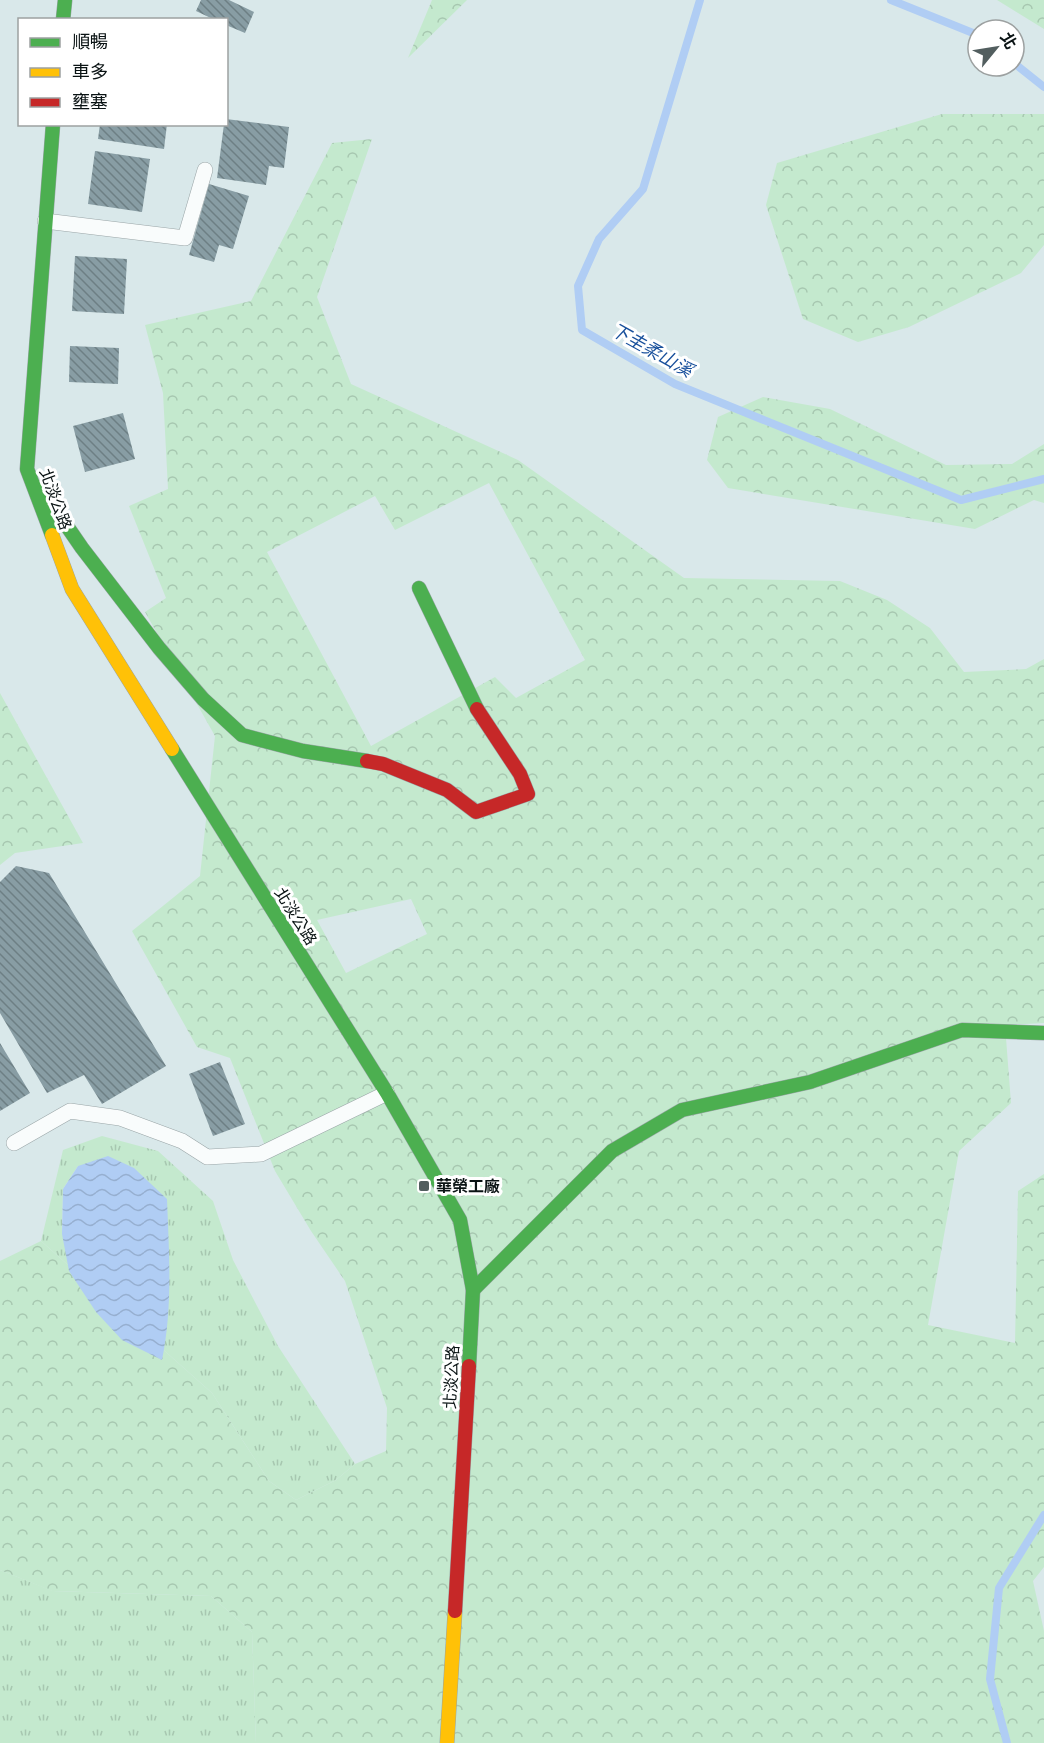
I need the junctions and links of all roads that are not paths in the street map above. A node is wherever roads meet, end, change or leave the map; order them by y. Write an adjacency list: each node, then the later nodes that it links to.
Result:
1 (65, 0): 2 (main road)
2 (63, 18)
3 (53, 126): 5 (main road, 北淡公路)
4 (205, 170): 5 (lane)
5 (45, 221): 6 (main road, 北淡公路)
6 (27, 469): 7 (main road); 9 (main road, 北淡公路)
7 (419, 588)
8 (1044, 1033): 11 (main road)
9 (387, 1093): 10 (lane); 11 (main road, 北淡公路)
10 (14, 1143)
11 (473, 1290): 12 (main road, 北淡公路)
12 (447, 1743)

